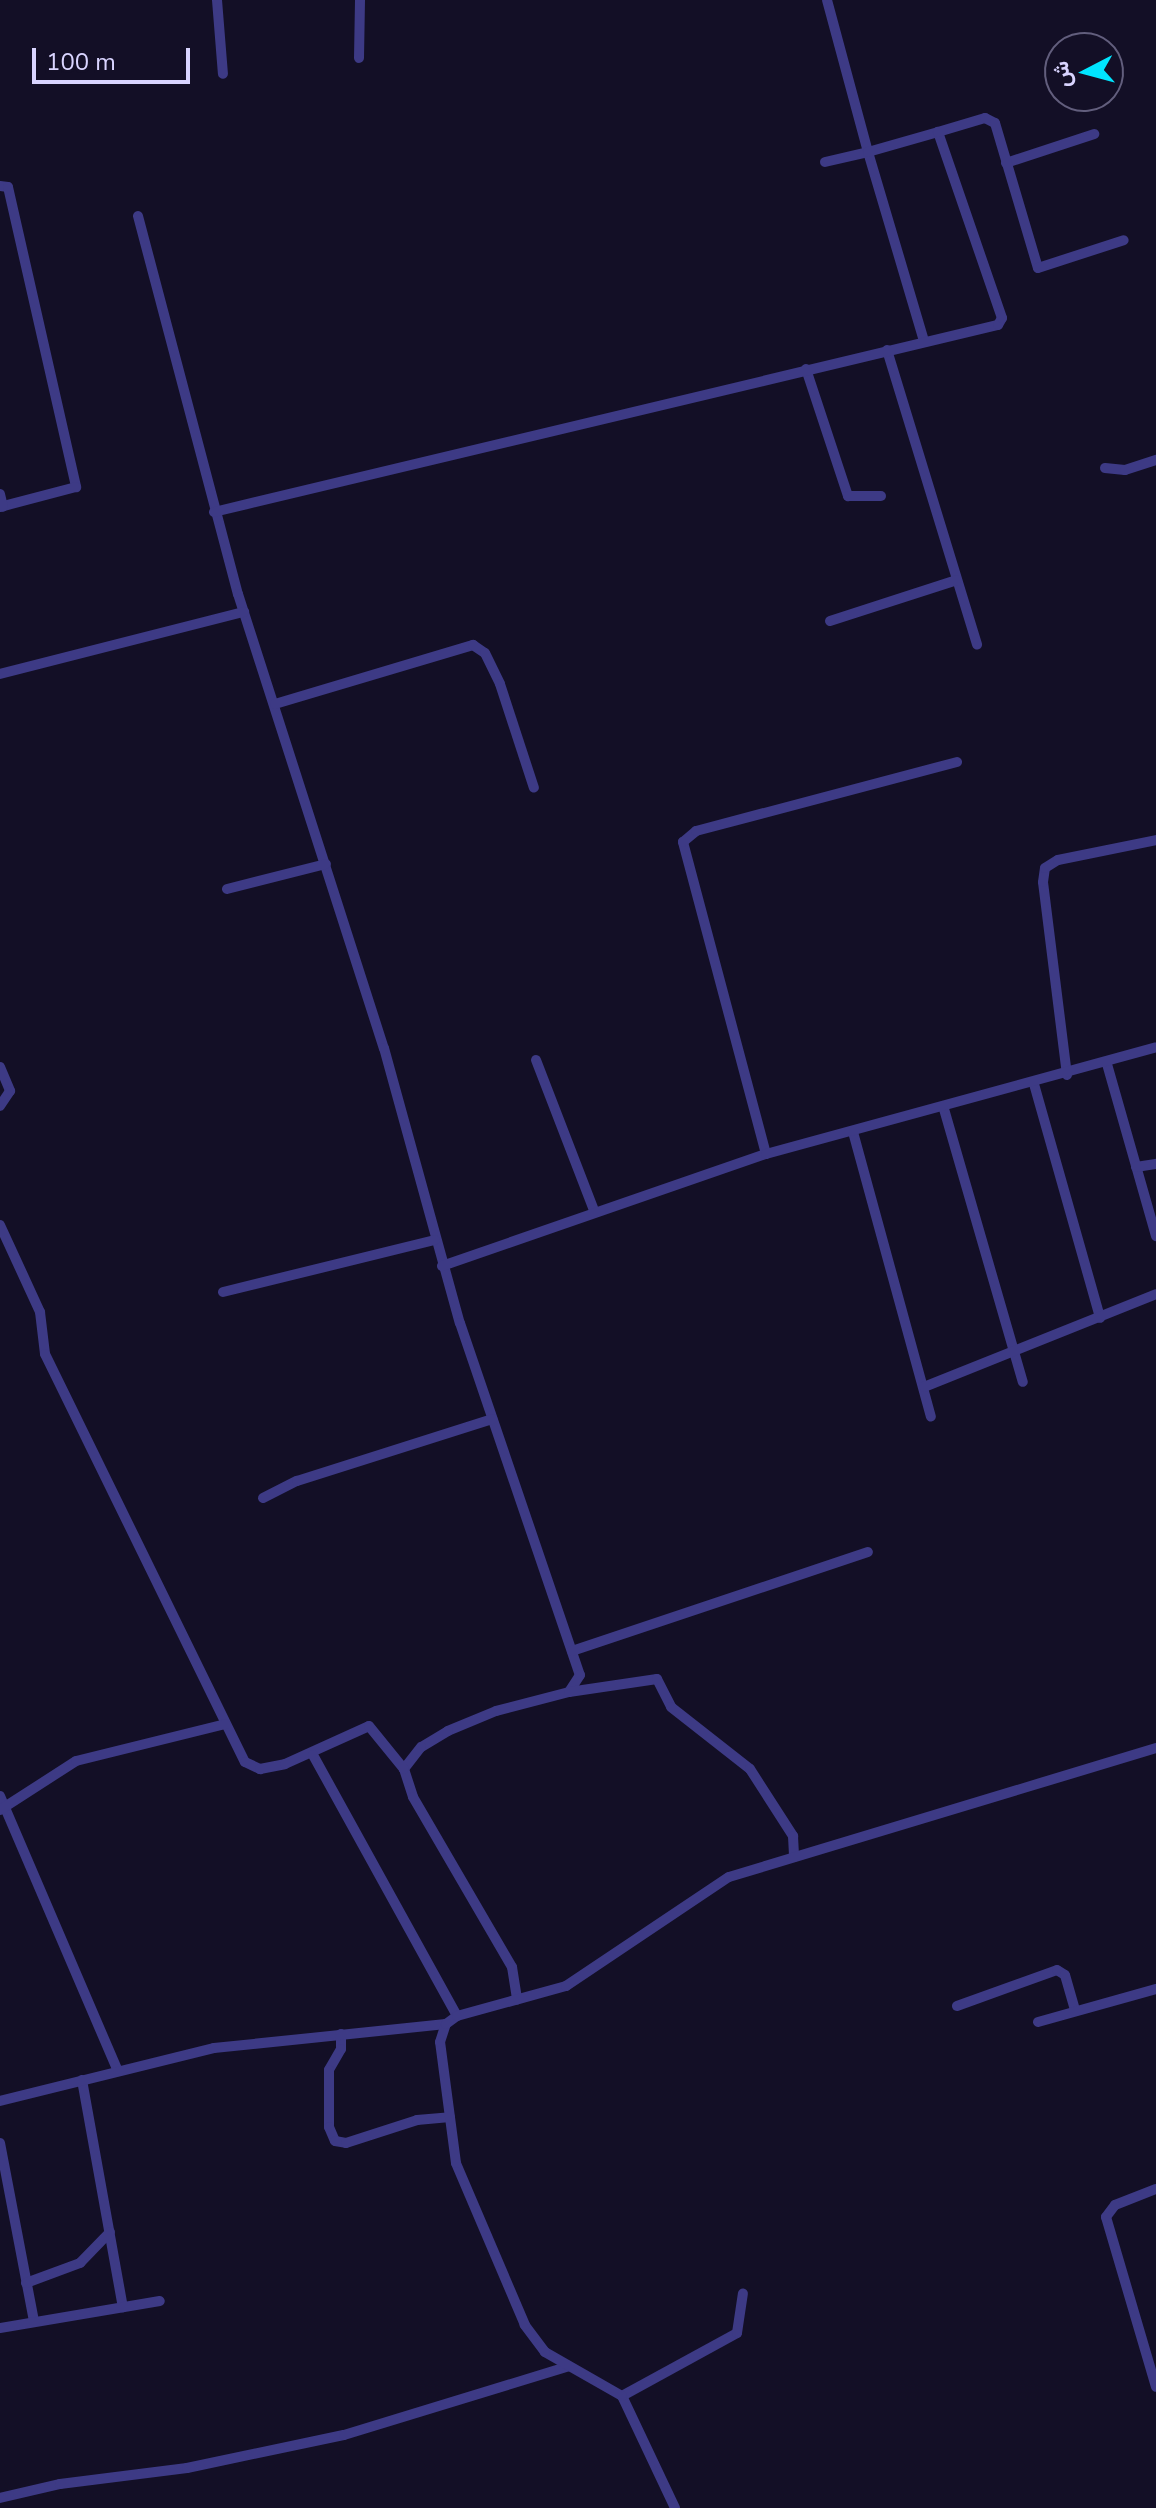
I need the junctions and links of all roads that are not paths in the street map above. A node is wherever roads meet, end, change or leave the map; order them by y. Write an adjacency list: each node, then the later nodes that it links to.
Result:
1 (217, 0): 5 (street)
2 (360, 0): 4 (street)
3 (827, 0): 8 (street)
4 (359, 58)
5 (223, 74)
6 (938, 132): 8 (street); 10 (street); 14 (street)
7 (1094, 134): 10 (street)
8 (868, 152): 9 (street); 14 (street)
9 (825, 162)
10 (1006, 163): 13 (street)
11 (0, 186): 21 (street)
12 (138, 216): 22 (street)
13 (1124, 240)
14 (924, 341): 15 (street)
15 (887, 350): 16 (street); 23 (street)
16 (806, 369): 20 (street); 22 (street)
17 (1156, 460): 18 (street)
18 (1105, 468)
19 (0, 494): 21 (street)
20 (881, 496)
21 (2, 507)
22 (214, 512): 24 (street)
23 (957, 580): 25 (street); 26 (street)
24 (244, 612): 27 (street); 28 (street)
25 (830, 621)
26 (977, 645)
27 (0, 674)
28 (275, 704): 30 (street); 32 (street)
29 (957, 762): 43 (street)
30 (534, 788)
31 (1156, 840): 38 (street)
32 (326, 864): 33 (street); 49 (street)
33 (227, 889)
34 (1156, 1047): 36 (street)
35 (536, 1060): 46 (street)
36 (1107, 1064): 38 (street); 45 (street)
37 (0, 1067): 40 (street)
38 (1067, 1075): 39 (street)
39 (1034, 1084): 41 (street); 53 (street)
40 (0, 1106)
41 (944, 1109): 42 (street); 54 (street)
42 (853, 1132): 43 (street); 56 (street)
43 (766, 1154): 46 (street)
44 (1156, 1164): 45 (street)
45 (1136, 1167): 48 (street)
46 (594, 1210): 50 (street)
47 (0, 1225): 63 (street)
48 (1156, 1236)
49 (435, 1240): 50 (street); 51 (street)
50 (442, 1266): 58 (street)
51 (223, 1292)
52 (1156, 1294): 53 (street)
53 (1100, 1318): 54 (street)
54 (1013, 1355): 55 (street); 56 (street)
55 (1023, 1382)
56 (924, 1387): 57 (street)
57 (931, 1417)
58 (492, 1419): 59 (street); 61 (street)
59 (263, 1498)
60 (868, 1552): 61 (street)
61 (572, 1651): 62 (street)
62 (569, 1692): 66 (street); 69 (street)
63 (225, 1724): 65 (street); 68 (street)
64 (1156, 1748): 69 (street)
65 (313, 1755): 66 (street); 74 (street)
66 (404, 1769): 71 (street)
67 (0, 1796): 68 (street)
68 (4, 1815): 78 (street)
69 (794, 1857): 71 (street)
70 (1156, 1989): 73 (street)
71 (517, 2000): 74 (street)
72 (957, 2006): 73 (street)
73 (1075, 2010): 75 (street)
74 (457, 2016): 76 (street)
75 (1038, 2022)
76 (446, 2024): 77 (street); 81 (street)
77 (341, 2034): 78 (street); 81 (street)
78 (118, 2071): 79 (street)
79 (82, 2080): 80 (street); 84 (street)
80 (0, 2101)
81 (450, 2117): 91 (street)
82 (0, 2143): 85 (street)
83 (1156, 2189): 92 (street)
84 (110, 2232): 85 (street); 88 (street)
85 (26, 2283): 89 (street)
86 (743, 2293): 93 (street)
87 (160, 2301): 88 (street)
88 (123, 2307): 89 (street)
89 (34, 2322): 90 (street)
90 (0, 2328)
91 (569, 2366): 93 (street); 94 (street)
92 (1156, 2387)
93 (622, 2396): 95 (street)
94 (0, 2498)
95 (675, 2508)

